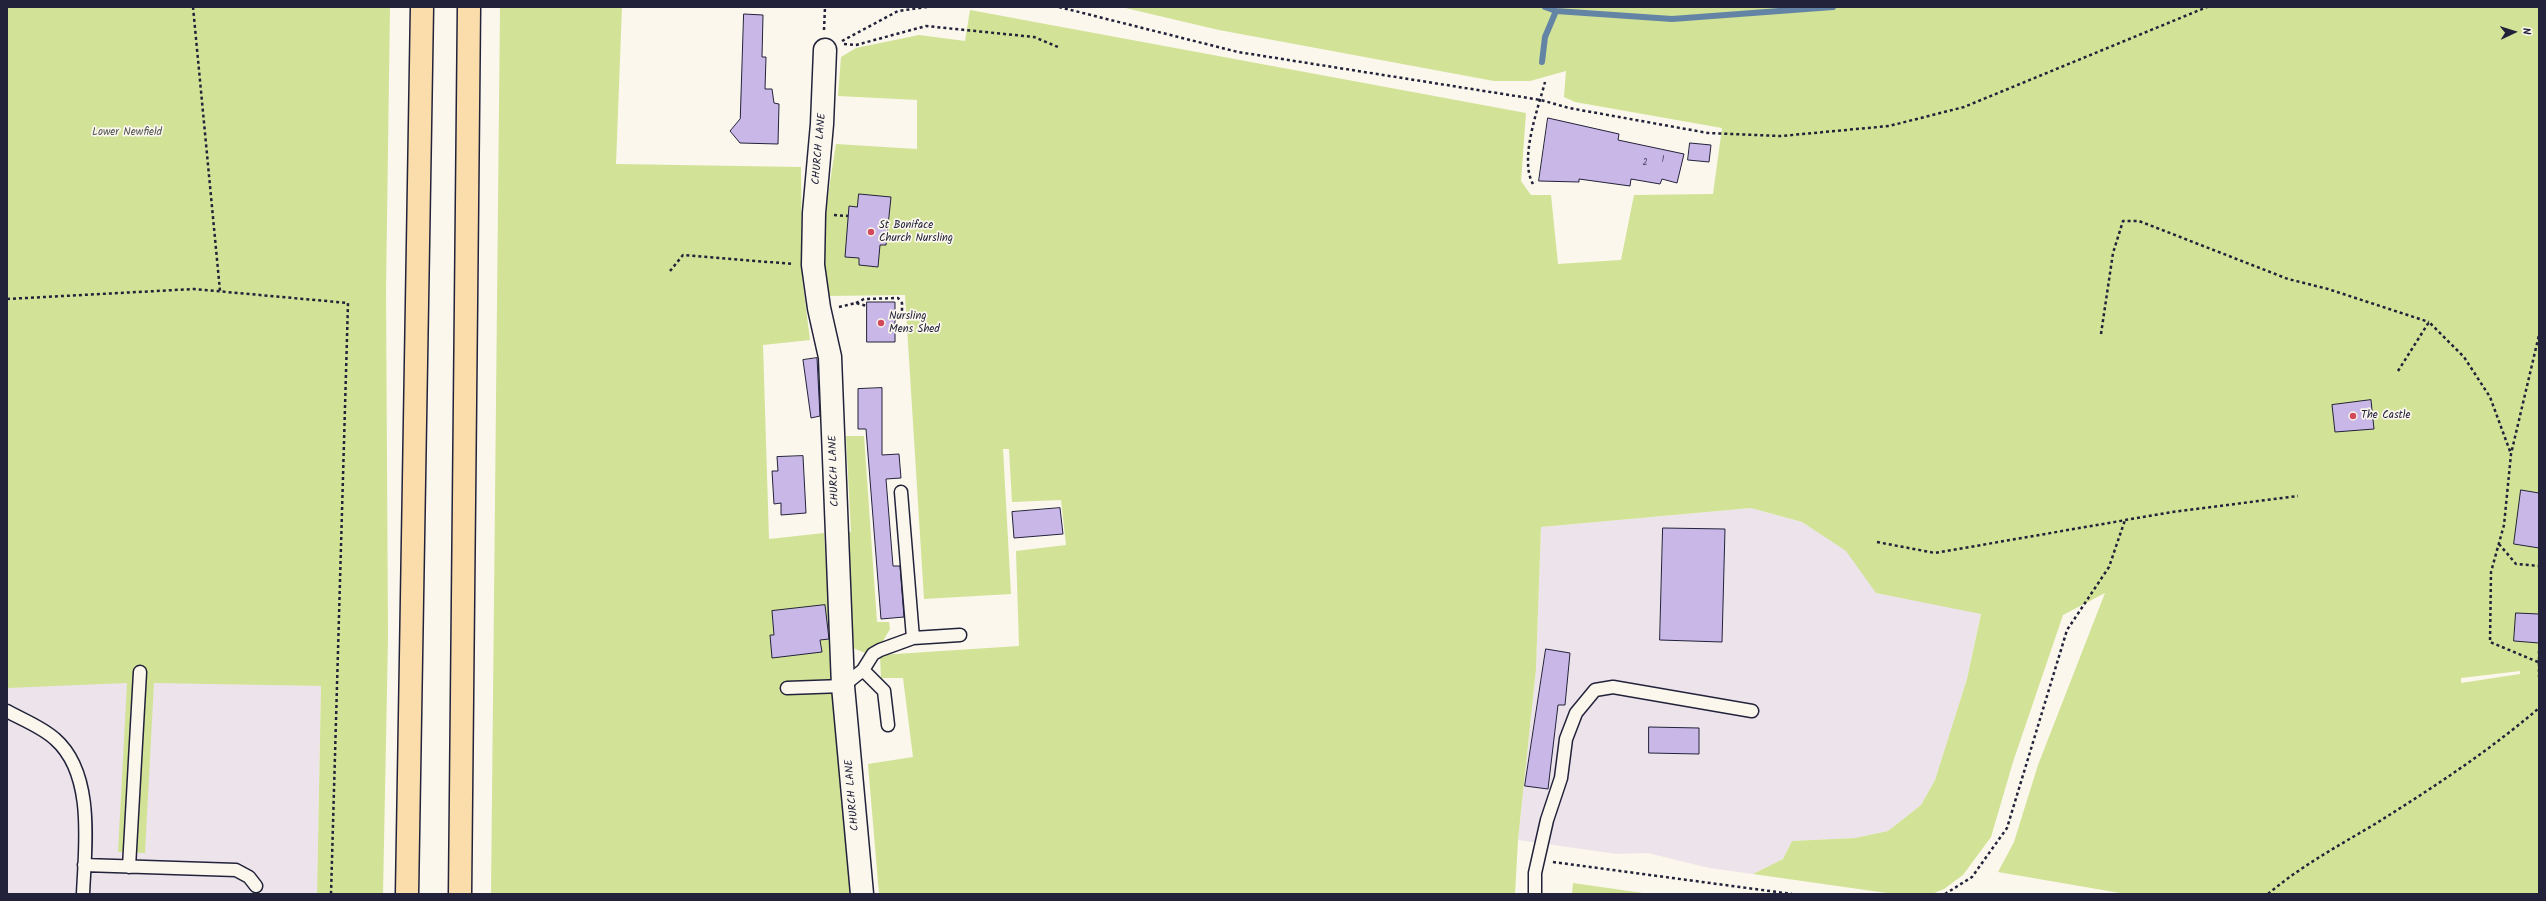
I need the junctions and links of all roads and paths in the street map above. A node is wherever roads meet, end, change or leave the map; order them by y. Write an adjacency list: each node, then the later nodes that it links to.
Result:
1 (193, 7): 14 (path)
2 (422, 7): 50 (highway)
3 (469, 7): 51 (highway)
4 (927, 7): 7 (path)
5 (1059, 7): 10 (path)
6 (2207, 7): 10 (path)
7 (1058, 47)
8 (825, 50): 12 (street, CHURCH LANE)
9 (1545, 82): 10 (path)
10 (1541, 100): 11 (path)
11 (1533, 184)
12 (813, 265): 13 (path); 18 (street, CHURCH LANE)
13 (670, 271)
14 (220, 291): 15 (path); 49 (path)
15 (7, 299)
16 (856, 303): 17 (path); 18 (path); 19 (path)
17 (867, 306)
18 (819, 308): 38 (street, CHURCH LANE)
19 (902, 312)
20 (2429, 322): 21 (path); 23 (path); 24 (path)
21 (2102, 334)
22 (2539, 336): 24 (path)
23 (2398, 371)
24 (2511, 454): 29 (path)
25 (901, 492): 32 (lane)
26 (2298, 496): 27 (path)
27 (2124, 520): 28 (path); 55 (path)
28 (1877, 542)
29 (2499, 544): 30 (path); 34 (path)
30 (2539, 566)
31 (960, 635): 32 (lane)
32 (913, 638): 35 (lane)
33 (2539, 651): 34 (path)
34 (2538, 662): 37 (path)
35 (863, 670): 38 (lane); 43 (lane)
36 (140, 672): 46 (lane)
37 (2539, 677)
38 (843, 686): 39 (lane); 52 (street, CHURCH LANE)
39 (787, 688)
40 (2539, 708): 56 (path)
41 (8, 711): 45 (lane)
42 (1752, 711): 44 (lane)
43 (888, 725)
44 (1538, 860): 53 (lane); 54 (path)
45 (84, 865): 46 (lane); 48 (lane)
46 (129, 867): 47 (lane)
47 (256, 886)
48 (83, 894)
49 (331, 894)
50 (407, 894)
51 (460, 894)
52 (862, 894)
53 (1535, 894)
54 (1792, 894)
55 (1945, 894)
56 (2268, 894)

